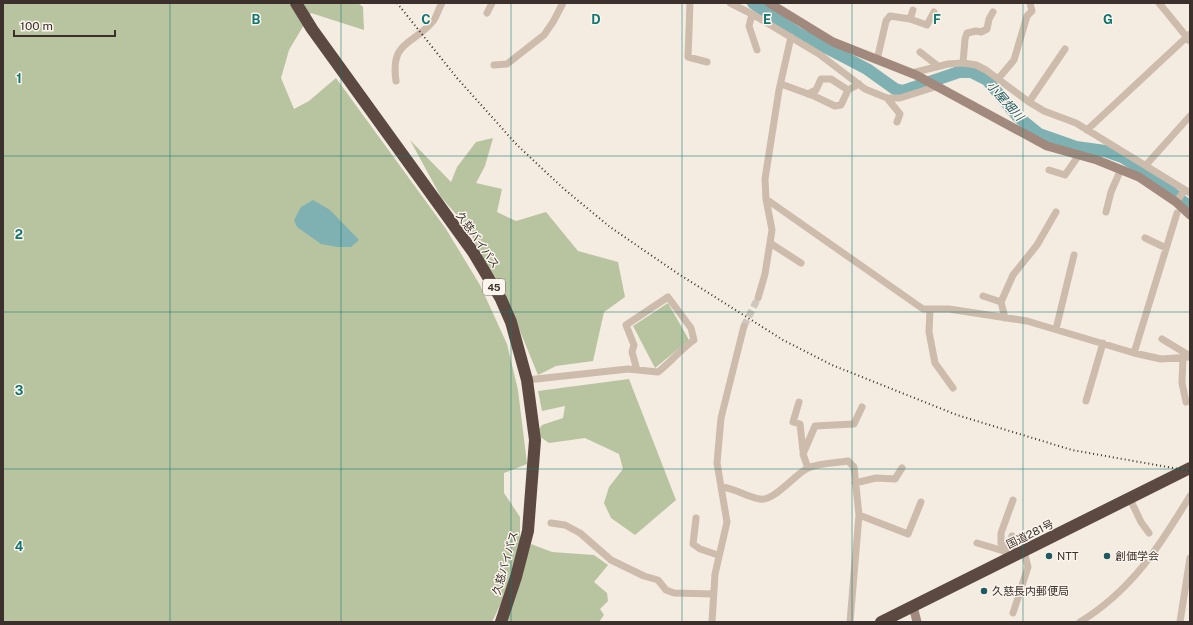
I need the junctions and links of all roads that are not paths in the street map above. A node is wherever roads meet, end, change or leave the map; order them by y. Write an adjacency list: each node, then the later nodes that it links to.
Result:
1 (296, 3): 67 (highway, 久慈バイパス / 45)
2 (442, 3): 28 (street)
3 (492, 3): 11 (street)
4 (563, 3): 24 (street)
5 (690, 3): 22 (street)
6 (730, 3): 14 (street)
7 (1030, 3): 27 (street)
8 (1160, 3): 17 (street)
9 (771, 4): 21 (street)
10 (913, 10): 15 (street)
11 (487, 12)
12 (934, 12): 15 (street)
13 (993, 12): 23 (street)
14 (752, 14): 16 (street); 19 (street)
15 (910, 19): 21 (street)
16 (791, 37): 29 (street); 30 (street)
17 (1189, 37): 38 (street)
18 (1065, 49): 35 (street)
19 (758, 50)
20 (920, 52): 25 (street)
21 (877, 60): 26 (street)
22 (707, 62)
23 (963, 63): 25 (street); 27 (street)
24 (494, 65)
25 (938, 66): 26 (street)
26 (914, 74): 31 (street)
27 (998, 79): 35 (street)
28 (396, 81)
29 (781, 84): 33 (street); 44 (street)
30 (859, 84): 32 (street); 34 (street)
31 (936, 85): 34 (street); 39 (street)
32 (848, 90): 33 (street); 33 (street)
33 (808, 94)
34 (887, 98): 37 (street)
35 (1029, 102): 38 (street)
36 (1190, 116): 40 (street)
37 (897, 122)
38 (1087, 130): 40 (street)
39 (1079, 156): 41 (street); 42 (street)
40 (1146, 165): 43 (street)
41 (1121, 169): 45 (street); 47 (street)
42 (1049, 170)
43 (1186, 192): 45 (street)
44 (766, 199): 51 (street); 58 (street)
45 (1177, 201): 49 (street)
46 (1056, 212): 57 (street)
47 (1106, 212)
48 (1177, 213): 52 (street)
49 (1190, 215)
50 (1145, 238): 52 (street)
51 (770, 243): 54 (street); 56 (street)
52 (1166, 248): 64 (street)
53 (1074, 255): 61 (street)
54 (802, 263)
55 (983, 296): 57 (street)
56 (758, 298)
57 (1001, 302): 59 (street)
58 (930, 310): 59 (street); 68 (street)
59 (1005, 318): 61 (street)
60 (744, 326): 78 (street)
61 (1056, 329): 63 (street)
62 (1162, 339): 65 (street)
63 (1103, 343): 64 (street); 69 (street)
64 (1134, 353): 65 (street)
65 (1188, 357): 71 (street)
66 (637, 370): 66 (street); 67 (street)
67 (527, 380): 96 (highway, 久慈バイパス / 45)
68 (953, 388)
69 (1086, 401)
70 (799, 402): 73 (street)
71 (1186, 402)
72 (862, 407): 73 (street)
73 (803, 454): 74 (street)
74 (808, 468): 77 (street); 78 (street)
75 (902, 468): 77 (street)
76 (1190, 468): 80 (highway, 国道281号)
77 (855, 483): 83 (street)
78 (722, 487): 90 (street)
79 (1190, 496): 101 (street)
80 (1130, 499): 86 (street); 89 (highway, 国道281号)
81 (1013, 500): 89 (street)
82 (921, 502): 83 (street)
83 (859, 515): 98 (street)
84 (696, 518): 90 (street)
85 (551, 523): 93 (street)
86 (1149, 533)
87 (1012, 536): 89 (street)
88 (977, 543): 89 (street)
89 (1016, 553): 94 (highway, 国道281号); 95 (street)
90 (718, 555): 93 (street)
91 (1190, 558): 92 (street)
92 (1188, 591): 102 (street)
93 (713, 594): 97 (street)
94 (913, 606): 99 (highway, 国道281号); 100 (street)
95 (1013, 613)
96 (501, 622)
97 (712, 622)
98 (850, 622)
99 (881, 622)
100 (917, 622)
101 (1080, 622)
102 (1180, 622)

